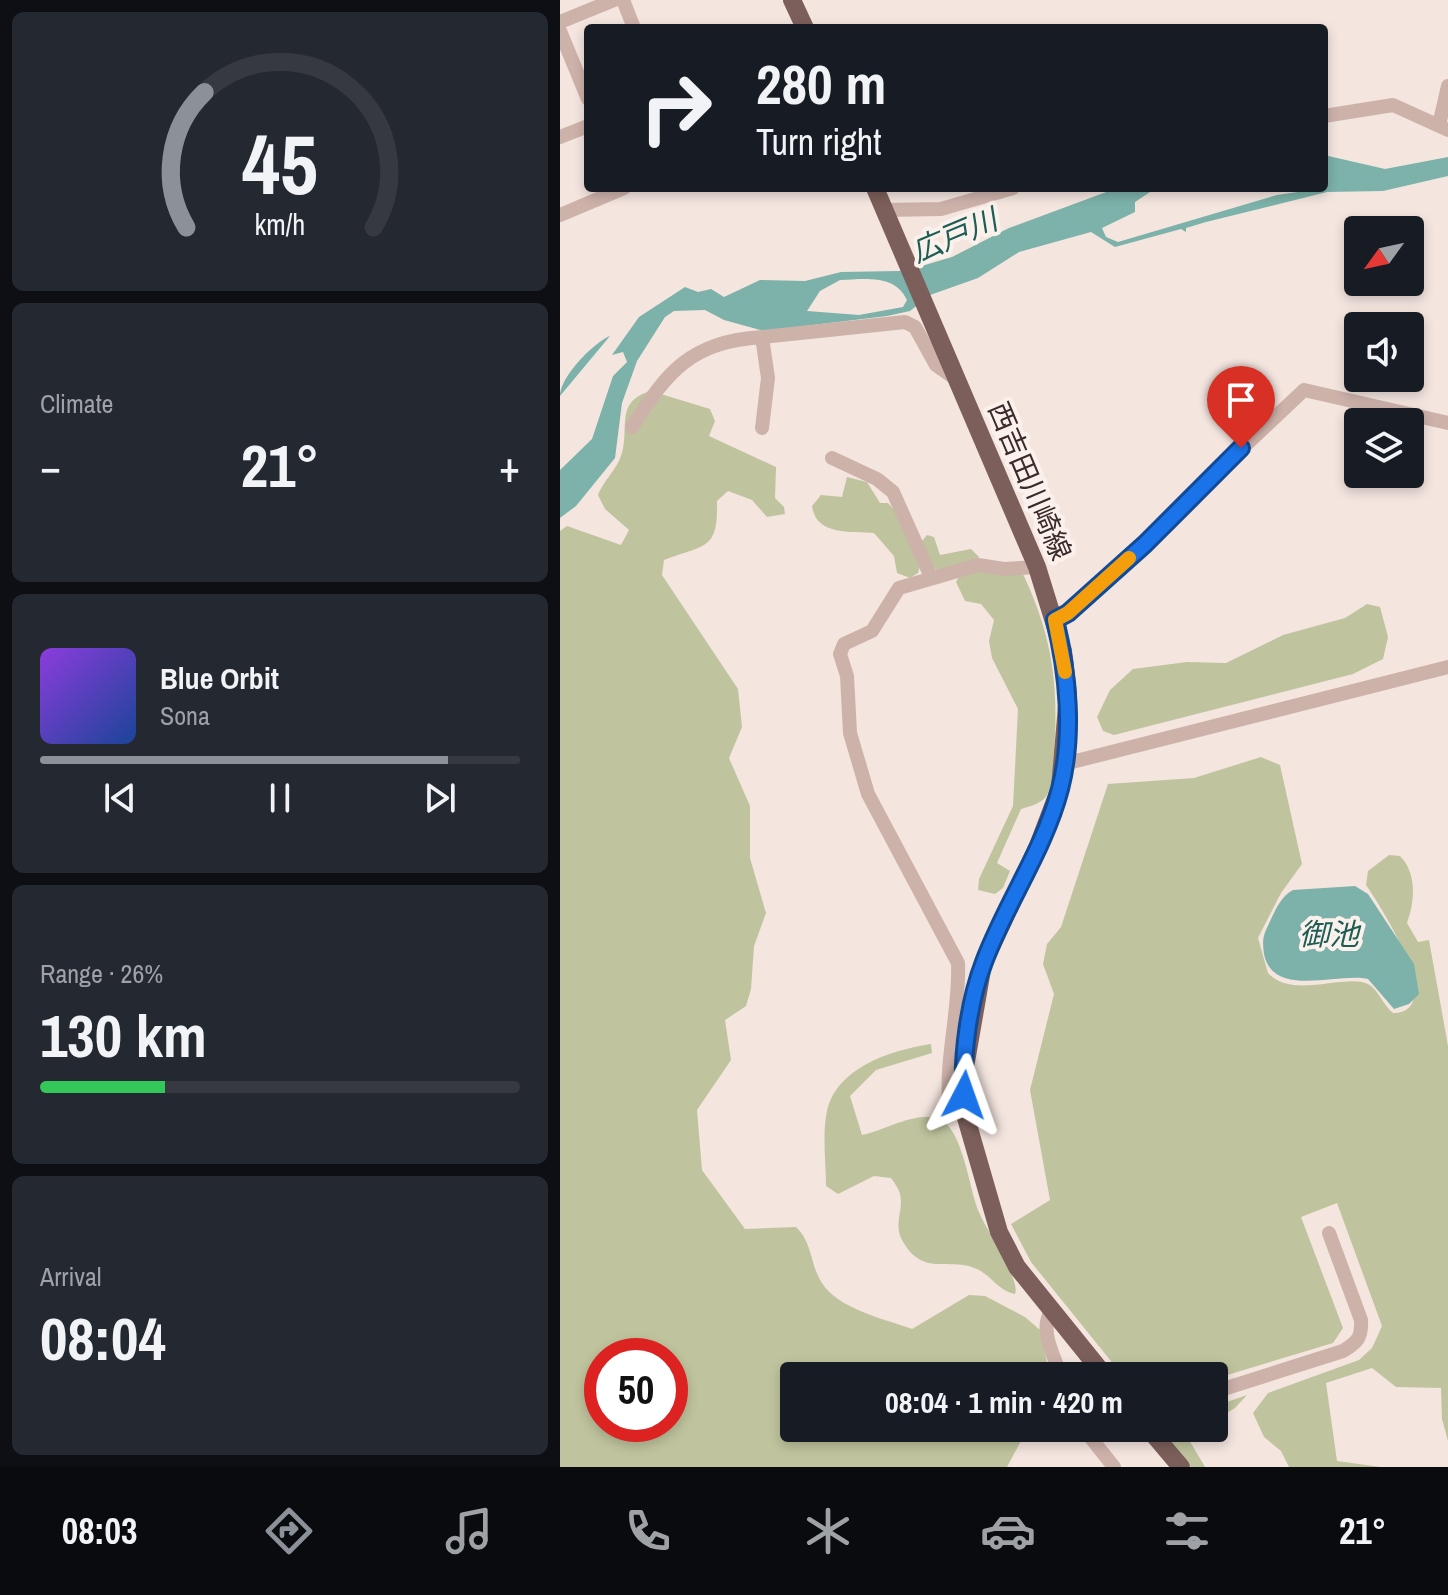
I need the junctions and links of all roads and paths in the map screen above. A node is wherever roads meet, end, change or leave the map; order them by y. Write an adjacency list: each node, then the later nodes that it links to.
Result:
1 (614, 0): 4 (street)
2 (623, 0): 5 (street)
3 (792, 0): 6 (main road)
4 (560, 22)
5 (632, 24)
6 (803, 24)
7 (560, 31): 8 (street)
8 (565, 58): 10 (street)
9 (1448, 86): 13 (street)
10 (584, 92)
11 (1328, 115): 13 (street)
12 (584, 128): 14 (street)
13 (1444, 128)
14 (560, 137)
15 (615, 192): 18 (street)
16 (877, 192): 19 (main road, 西吉田川崎線)
17 (999, 192): 19 (street)
18 (560, 215)
19 (888, 218): 21 (main road, 西吉田川崎線)
20 (762, 337): 21 (street); 23 (street); 24 (street)
21 (958, 381): 26 (main road, 西吉田川崎線)
22 (1448, 423): 28 (street)
23 (632, 427)
24 (762, 428)
25 (832, 458): 27 (street)
26 (1037, 567): 27 (street); 28 (main road, 西吉田川崎線)
27 (931, 577): 31 (street)
28 (1055, 620): 30 (main road, 西吉田川崎線)
29 (1448, 667): 30 (street)
30 (1064, 764): 31 (main road, 西吉田川崎線)
31 (964, 1111): 33 (main road, 西吉田川崎線)
32 (1329, 1233): 36 (street)
33 (1051, 1311): 34 (street); 35 (main road, 西吉田川崎線)
34 (1056, 1362)
35 (1093, 1362)
36 (1228, 1388)
37 (1094, 1442): 39 (street)
38 (1160, 1442): 40 (main road)
39 (1114, 1467)
40 (1181, 1467)

